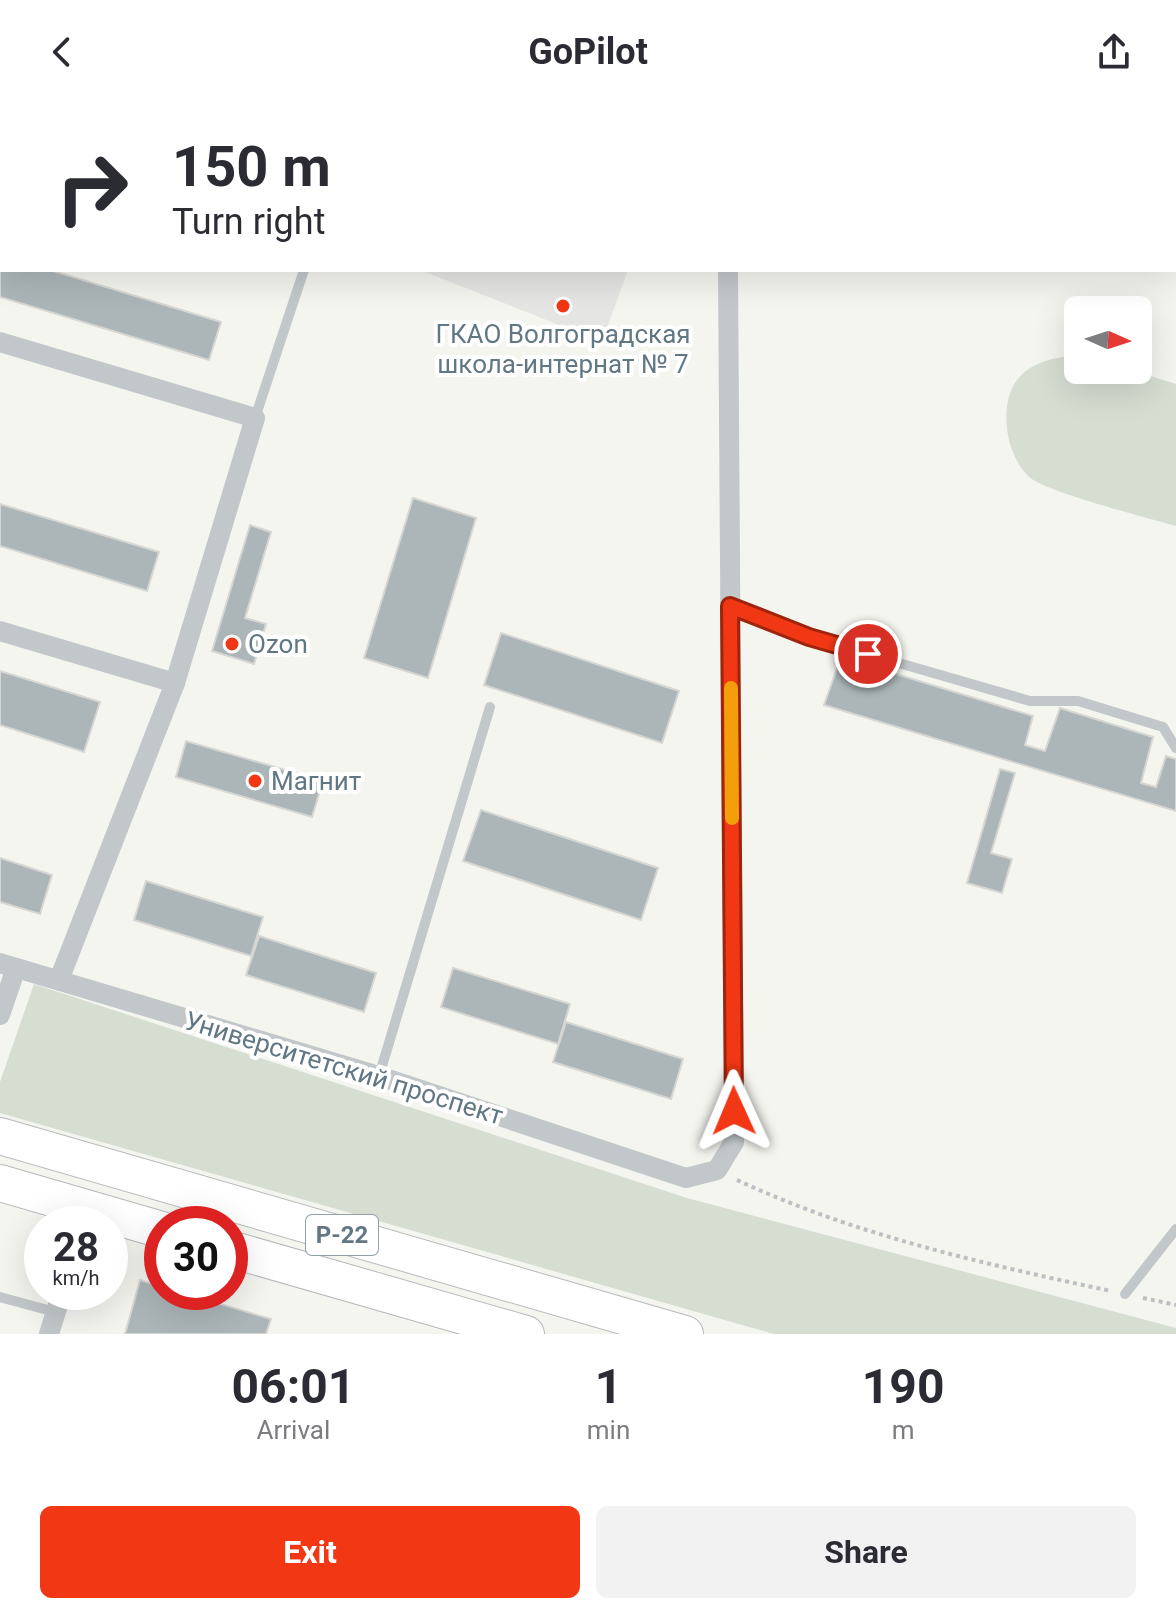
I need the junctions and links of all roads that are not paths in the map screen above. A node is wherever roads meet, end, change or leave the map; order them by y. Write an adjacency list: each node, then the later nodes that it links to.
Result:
1 (303, 272): 4 (lane)
2 (728, 272): 5 (street)
3 (0, 342): 4 (street)
4 (255, 418): 7 (street)
5 (730, 606): 9 (lane); 13 (street, Университетский проспект)
6 (0, 631): 7 (street)
7 (175, 683): 11 (street)
8 (490, 707): 13 (lane)
9 (1176, 748)
10 (8, 966): 11 (street, Университетский проспект); 12 (street)
11 (59, 980): 13 (street, Университетский проспект)
12 (0, 1015)
13 (379, 1076)
14 (0, 1136): 24 (highway, Р-22)
15 (0, 1183): 16 (highway)
16 (60, 1206)
17 (1176, 1229): 19 (lane)
18 (248, 1254): 23 (highway, Р-22)
19 (1125, 1294)
20 (0, 1297): 21 (lane)
21 (55, 1312): 22 (street)
22 (49, 1334)
23 (526, 1334)
24 (685, 1334)

